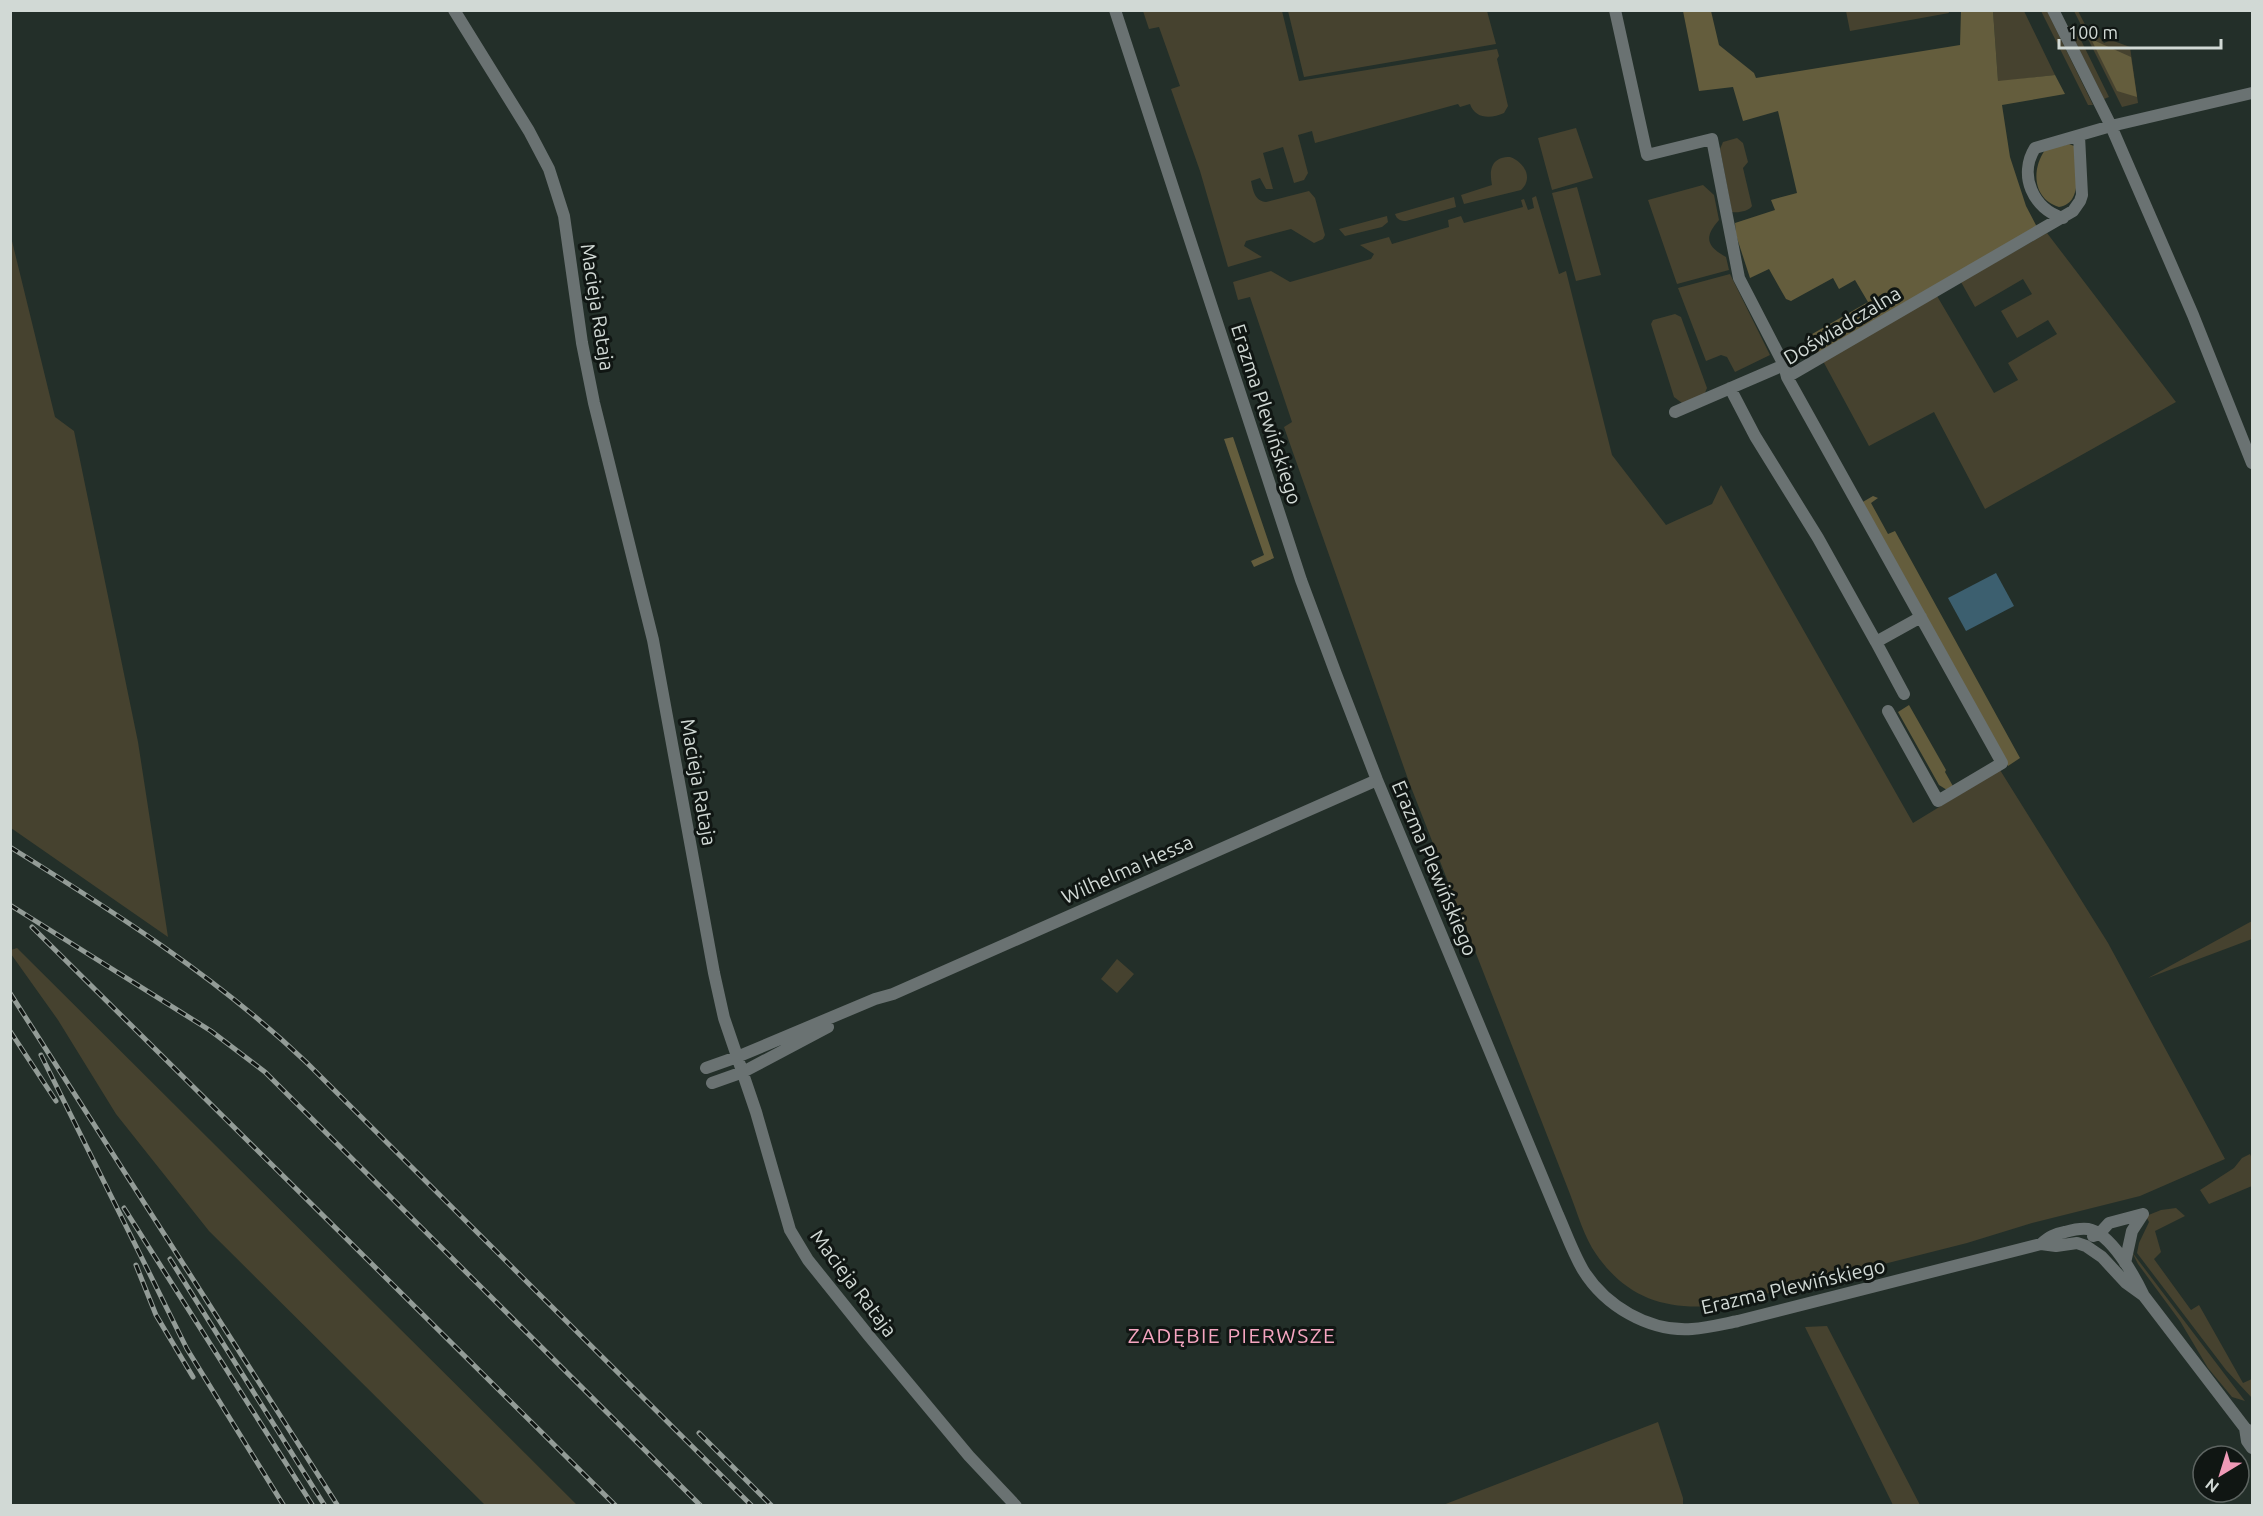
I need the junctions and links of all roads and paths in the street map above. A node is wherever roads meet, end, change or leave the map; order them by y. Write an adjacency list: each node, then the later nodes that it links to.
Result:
1 (454, 10): 19 (street, Macieja Rataja)
2 (1115, 10): 17 (street, Erazma Plewińskiego)
3 (1615, 10): 9 (street)
4 (2053, 10): 6 (street)
5 (2253, 93): 6 (street)
6 (2111, 126): 7 (street); 12 (street)
7 (2079, 136): 8 (street, Doświadczalna); 8 (street)
8 (2063, 218): 9 (street, Doświadczalna)
9 (1785, 371): 10 (street); 13 (street, Doświadczalna)
10 (1731, 388): 11 (street); 14 (street)
11 (1675, 412)
12 (2253, 464)
13 (1921, 617): 14 (street); 16 (street, Doświadczalna)
14 (1876, 642): 15 (street)
15 (1904, 694)
16 (1888, 711)
17 (1377, 780): 18 (street, Wilhelma Hessa); 25 (street, Erazma Plewińskiego)
18 (893, 994): 19 (street, Wilhelma Hessa); 21 (street, Wilhelma Hessa)
19 (737, 1057): 20 (street, Wilhelma Hessa); 21 (street, Macieja Rataja)
20 (706, 1068)
21 (743, 1072): 22 (street, Wilhelma Hessa); 31 (street, Macieja Rataja)
22 (712, 1083)
23 (2099, 1234): 24 (street, Erazma Plewińskiego); 25 (street, Erazma Plewińskiego); 26 (street); 27 (street); 27 (street, Erazma Plewińskiego)
24 (2077, 1243): 25 (street, Erazma Plewińskiego); 26 (street)
25 (2041, 1245)
26 (2092, 1251): 28 (street)
27 (2125, 1263): 28 (street)
28 (2144, 1296): 29 (street)
29 (2249, 1431): 30 (street)
30 (2253, 1448)
31 (1016, 1506)

